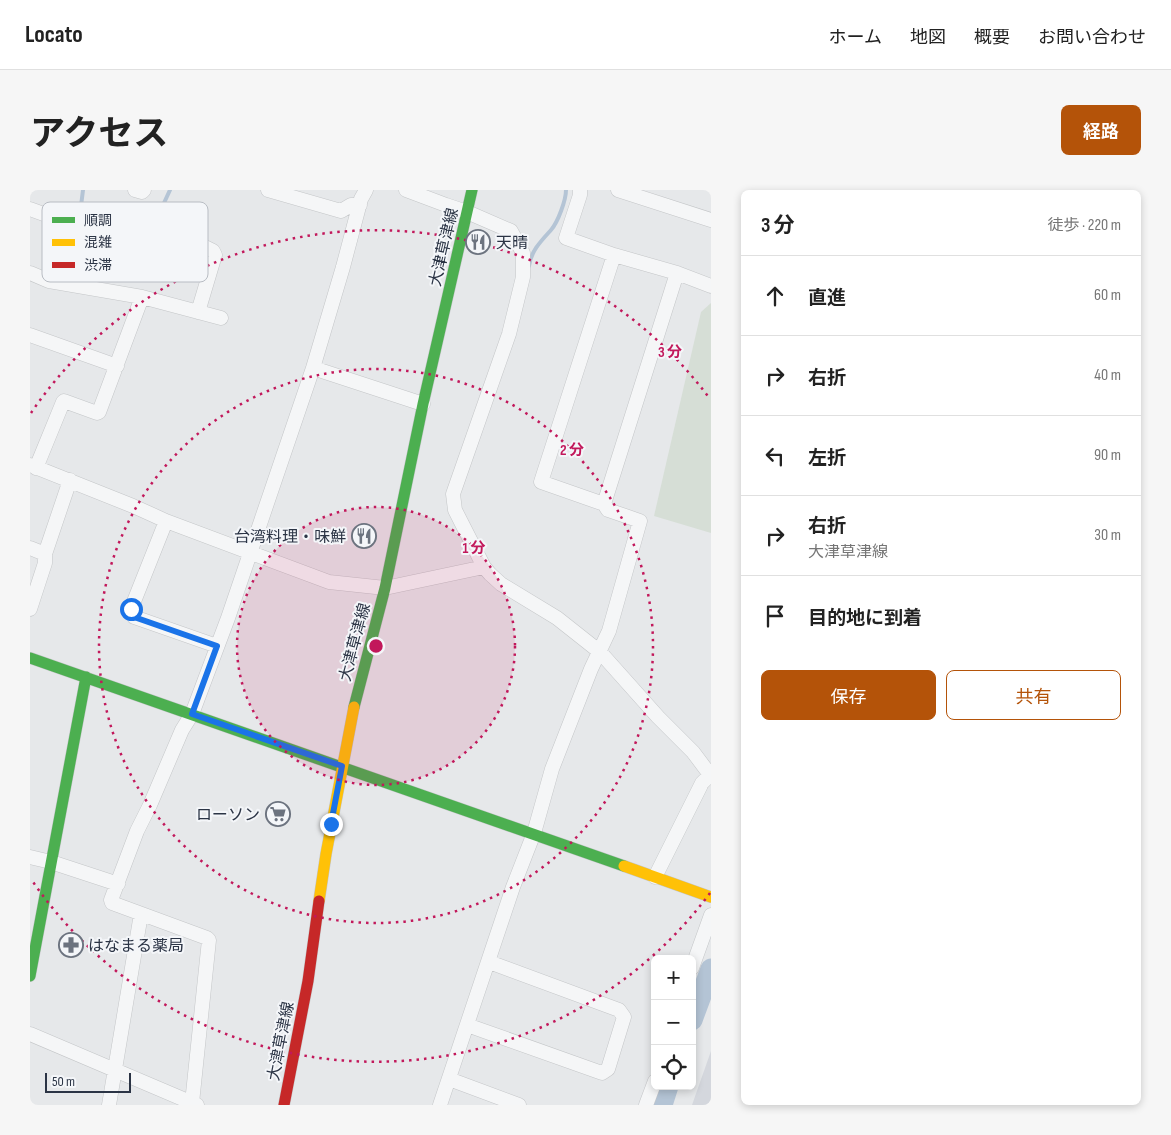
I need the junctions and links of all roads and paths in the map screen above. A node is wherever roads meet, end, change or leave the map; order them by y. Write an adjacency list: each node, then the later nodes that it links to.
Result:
1 (135, 190): 2 (street)
2 (144, 190)
3 (268, 190): 9 (street)
4 (366, 190): 9 (street)
5 (406, 190): 11 (street)
6 (472, 190): 11 (street, 大津草津線)
7 (580, 190): 15 (street)
8 (618, 190): 13 (street)
9 (360, 205): 28 (street)
10 (30, 208): 12 (street)
11 (467, 212): 29 (street, 大津草津線); 37 (street)
12 (42, 213)
13 (711, 220)
14 (208, 248): 18 (street)
15 (614, 256): 16 (street); 32 (street)
16 (677, 273): 22 (street); 32 (street)
17 (30, 274): 19 (street)
18 (208, 278)
19 (42, 279)
20 (49, 282): 23 (street)
21 (207, 282): 24 (street)
22 (711, 286)
23 (142, 297): 24 (street); 27 (street)
24 (198, 312): 25 (street)
25 (221, 318)
26 (30, 335): 27 (street)
27 (117, 366): 30 (street)
28 (313, 368): 29 (street); 35 (street)
29 (423, 404): 38 (street, 大津草津線)
30 (33, 467): 31 (street)
31 (70, 480): 33 (street); 36 (street)
32 (604, 504): 41 (street)
33 (166, 521): 35 (street); 40 (street)
34 (30, 548): 36 (street)
35 (250, 552): 38 (street); 40 (street)
36 (45, 554): 39 (street)
37 (484, 567): 38 (street); 41 (street)
38 (385, 588): 45 (street, 大津草津線)
39 (30, 609)
40 (217, 646): 44 (street)
41 (600, 652): 46 (street); 47 (street)
42 (30, 658): 43 (street)
43 (86, 677): 44 (street); 49 (street)
44 (192, 714): 45 (street); 51 (street)
45 (342, 766): 47 (street); 66 (street, 大津草津線)
46 (711, 775): 50 (street)
47 (534, 833): 50 (street); 56 (street)
48 (30, 857): 49 (street)
49 (51, 862): 51 (street); 57 (street)
50 (655, 877): 52 (street)
51 (118, 884): 53 (street)
52 (711, 896)
53 (141, 914): 60 (street); 64 (street)
54 (711, 915): 55 (street)
55 (696, 957)
56 (489, 962): 58 (street); 58 (street)
57 (30, 976)
58 (466, 1025): 61 (street)
59 (30, 1034): 60 (street)
60 (115, 1070): 64 (street); 65 (street)
61 (449, 1079): 63 (street); 67 (street)
62 (652, 1090): 69 (street)
63 (485, 1099): 68 (street)
64 (194, 1104)
65 (109, 1105)
66 (284, 1105)
67 (440, 1105)
68 (519, 1105)
69 (646, 1105)

